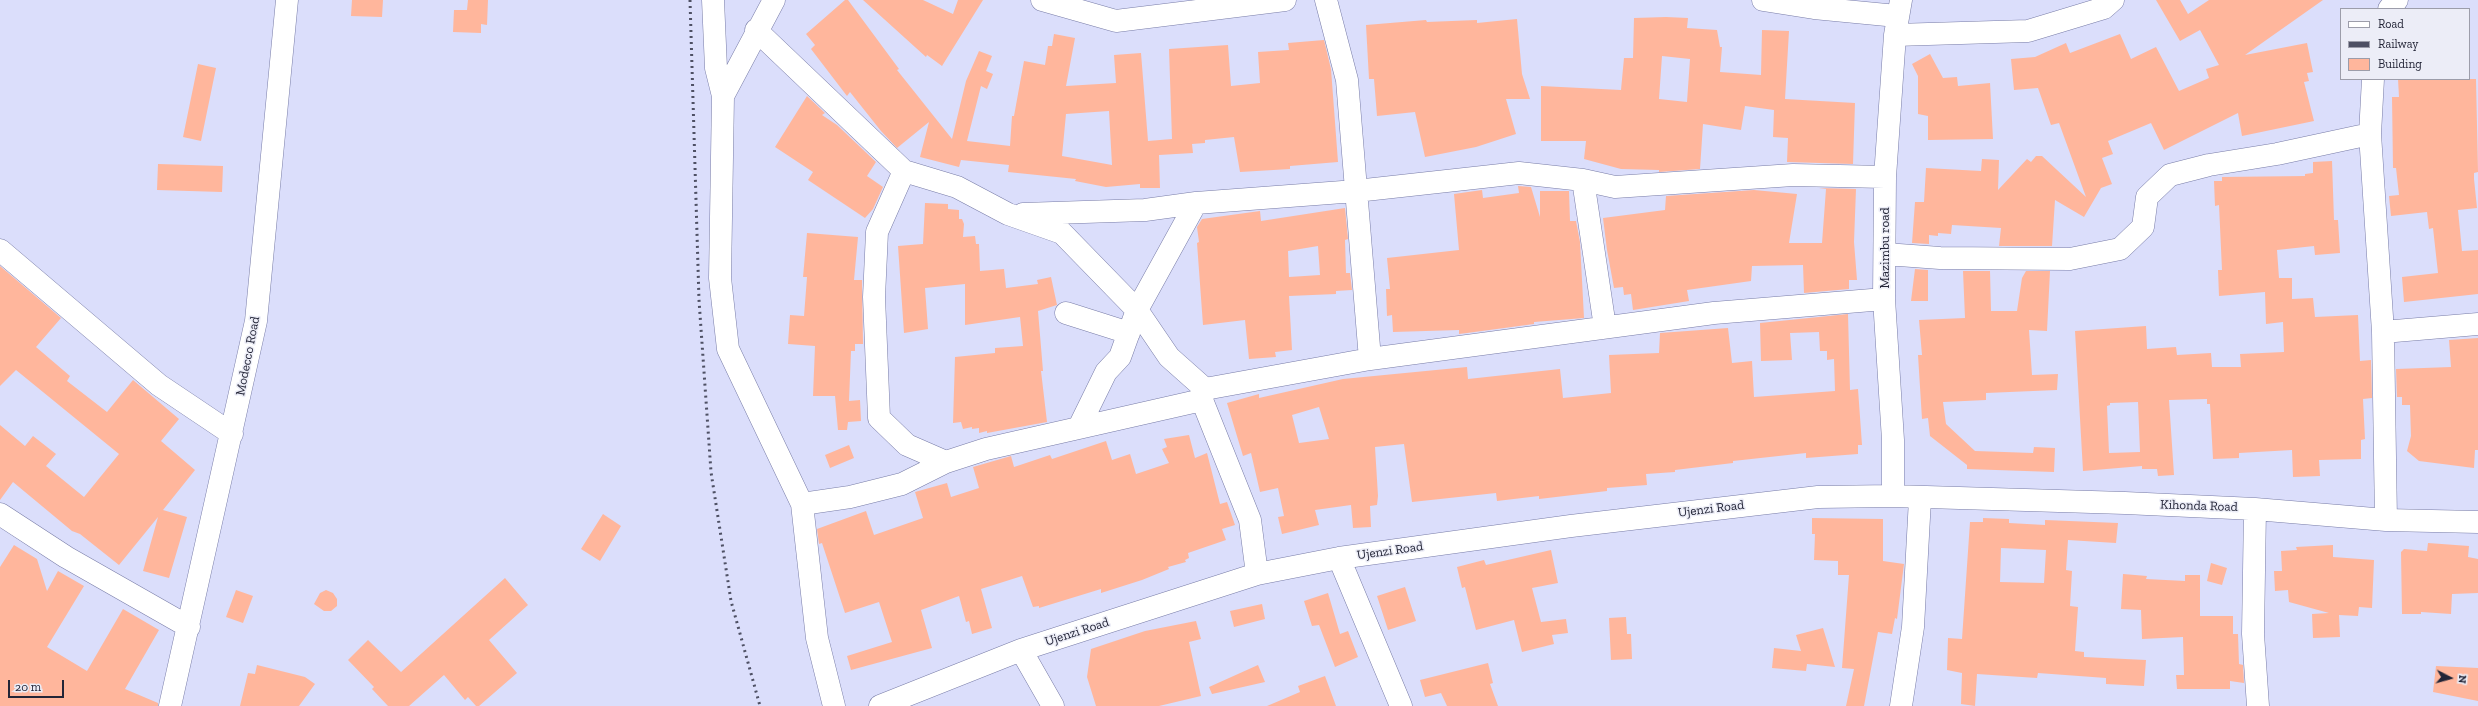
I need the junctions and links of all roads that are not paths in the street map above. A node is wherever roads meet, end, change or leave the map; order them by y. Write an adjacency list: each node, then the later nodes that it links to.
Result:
1 (287, 0): 34 (street, Modecco Road)
2 (713, 0): 14 (street)
3 (774, 0): 12 (street)
4 (1042, 0): 5 (street)
5 (1285, 0)
6 (1326, 0): 19 (street)
7 (1763, 0): 11 (street)
8 (2113, 0): 11 (street)
9 (2397, 0): 10 (street)
10 (2390, 8)
11 (1898, 17): 17 (street, Mazimbu road)
12 (756, 30): 14 (street); 16 (street)
13 (2373, 80): 15 (street)
14 (723, 96): 38 (street)
15 (2370, 134): 23 (street); 29 (street)
16 (904, 171): 21 (street); 35 (street)
17 (1885, 177): 18 (street); 23 (street, Mazimbu road)
18 (1584, 180): 19 (street); 28 (street)
19 (1356, 191): 20 (street); 31 (street)
20 (1196, 203): 21 (street); 25 (street)
21 (1008, 214): 25 (street)
22 (0, 250): 34 (street)
23 (1885, 254): 24 (street, Mazimbu road)
24 (1884, 299): 28 (street); 36 (street, Mazimbu road)
25 (1136, 310): 30 (street); 32 (street)
26 (1066, 313): 30 (street)
27 (2478, 324): 29 (street)
28 (1605, 327): 31 (street)
29 (2383, 332): 41 (street)
30 (1128, 333): 33 (street)
31 (1370, 359): 32 (street)
32 (1204, 395): 33 (street); 44 (street)
33 (1079, 427): 35 (street)
34 (232, 434): 45 (street, Modecco Road)
35 (946, 462): 38 (street)
36 (1893, 496): 37 (street, Ujenzi Road); 43 (street, Ujenzi Road)
37 (1920, 499): 39 (street, Kihonda Road); 52 (street)
38 (802, 504): 48 (street)
39 (2255, 509): 41 (street, Kihonda Road); 53 (street)
40 (0, 514): 45 (street)
41 (2386, 520): 42 (street, Kihonda Road)
42 (2478, 522)
43 (1339, 558): 44 (street, Ujenzi Road); 51 (street)
44 (1257, 574): 46 (street, Ujenzi Road)
45 (189, 627): 47 (street, Modecco Road)
46 (1021, 650): 49 (street, Ujenzi Road); 50 (street)
47 (170, 706)
48 (834, 706)
49 (880, 706)
50 (1053, 706)
51 (1401, 706)
52 (1901, 706)
53 (2258, 706)

